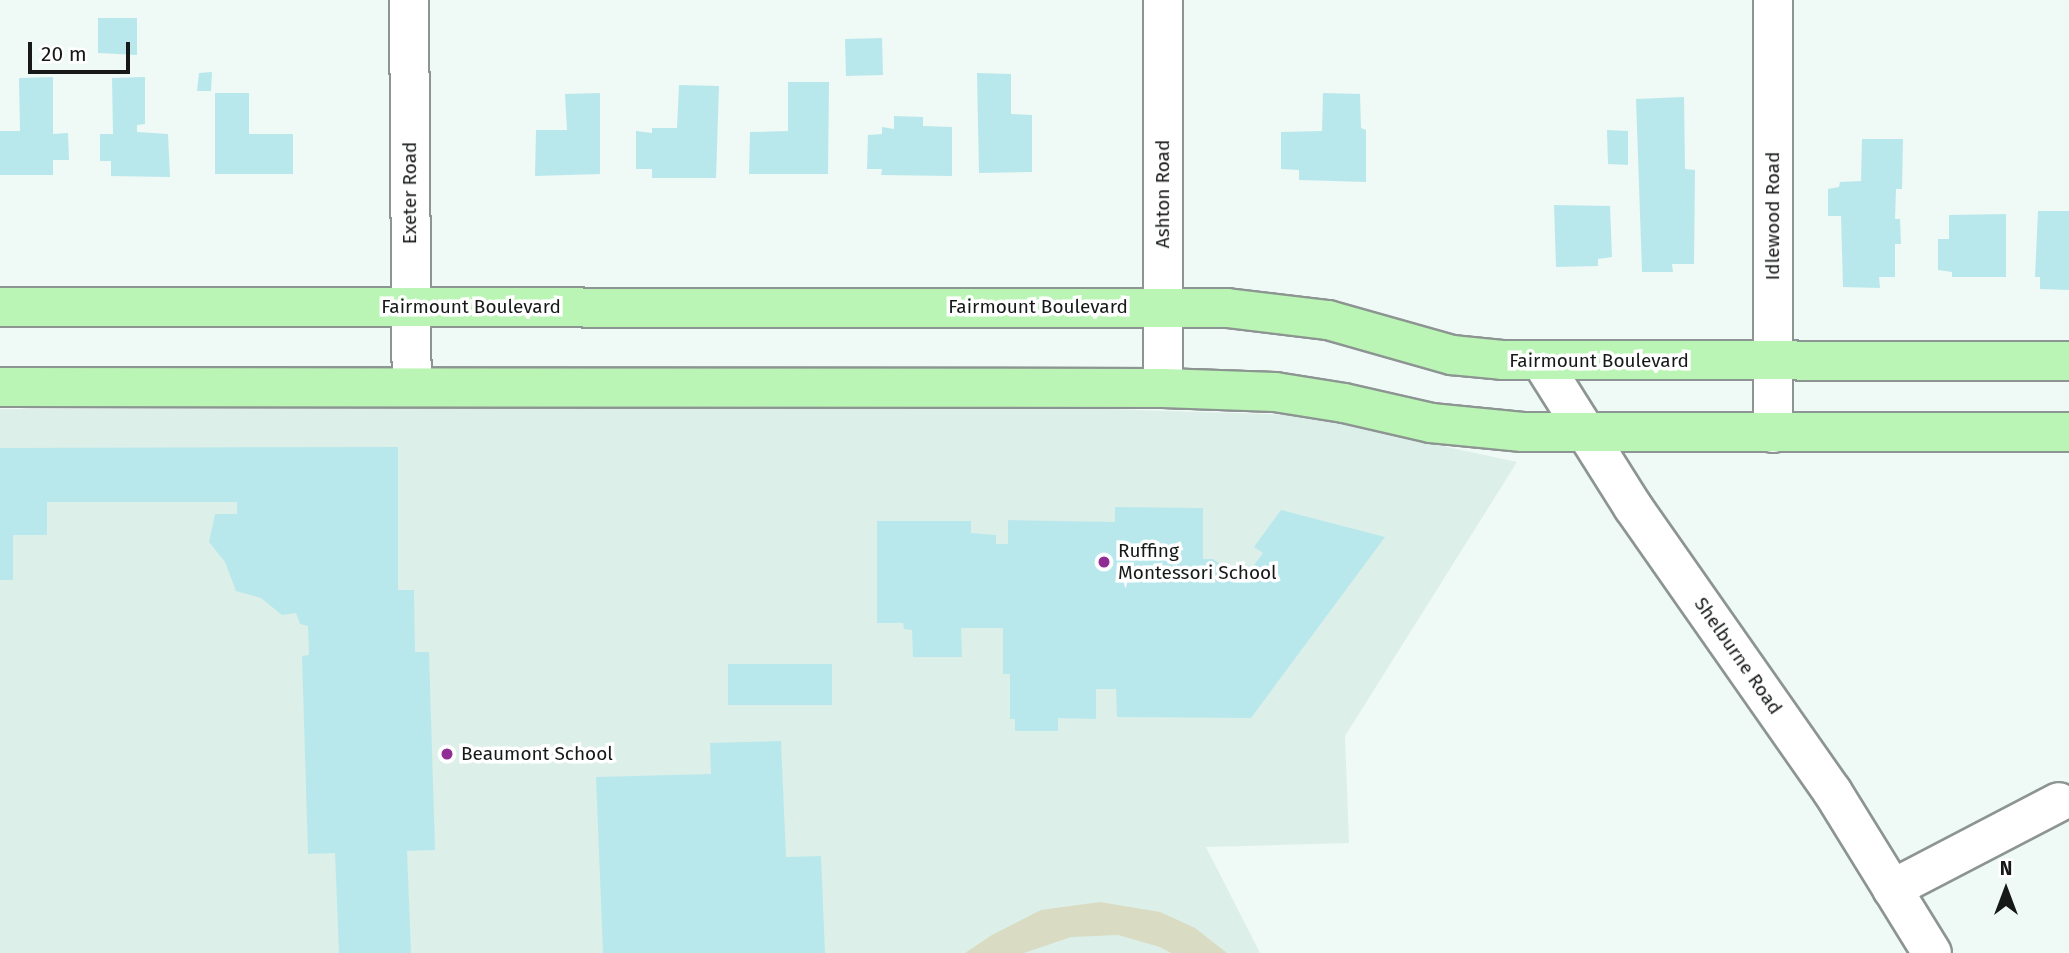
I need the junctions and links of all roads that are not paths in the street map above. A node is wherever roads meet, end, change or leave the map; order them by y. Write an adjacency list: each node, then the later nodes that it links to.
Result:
1 (409, 0): 5 (street, Exeter Road)
2 (1163, 0): 6 (street, Ashton Road)
3 (1773, 0): 8 (street, Idlewood Road)
4 (0, 307): 5 (main road, Fairmount Boulevard)
5 (410, 307): 6 (main road, Fairmount Boulevard); 10 (street, Exeter Road)
6 (1163, 307): 7 (main road, Fairmount Boulevard); 12 (street, Ashton Road)
7 (1541, 361): 8 (main road, Fairmount Boulevard); 14 (street, Shelburne Road)
8 (1773, 361): 9 (main road, Fairmount Boulevard); 15 (street, Idlewood Road)
9 (2069, 361)
10 (412, 386): 11 (main road); 12 (main road)
11 (0, 387)
12 (1163, 388): 14 (main road)
13 (2069, 432): 15 (main road)
14 (1586, 433): 15 (main road); 17 (street, Shelburne Road)
15 (1773, 433)
16 (2059, 802): 17 (street)
17 (1892, 889): 18 (street, Shelburne Road)
18 (1932, 953)

